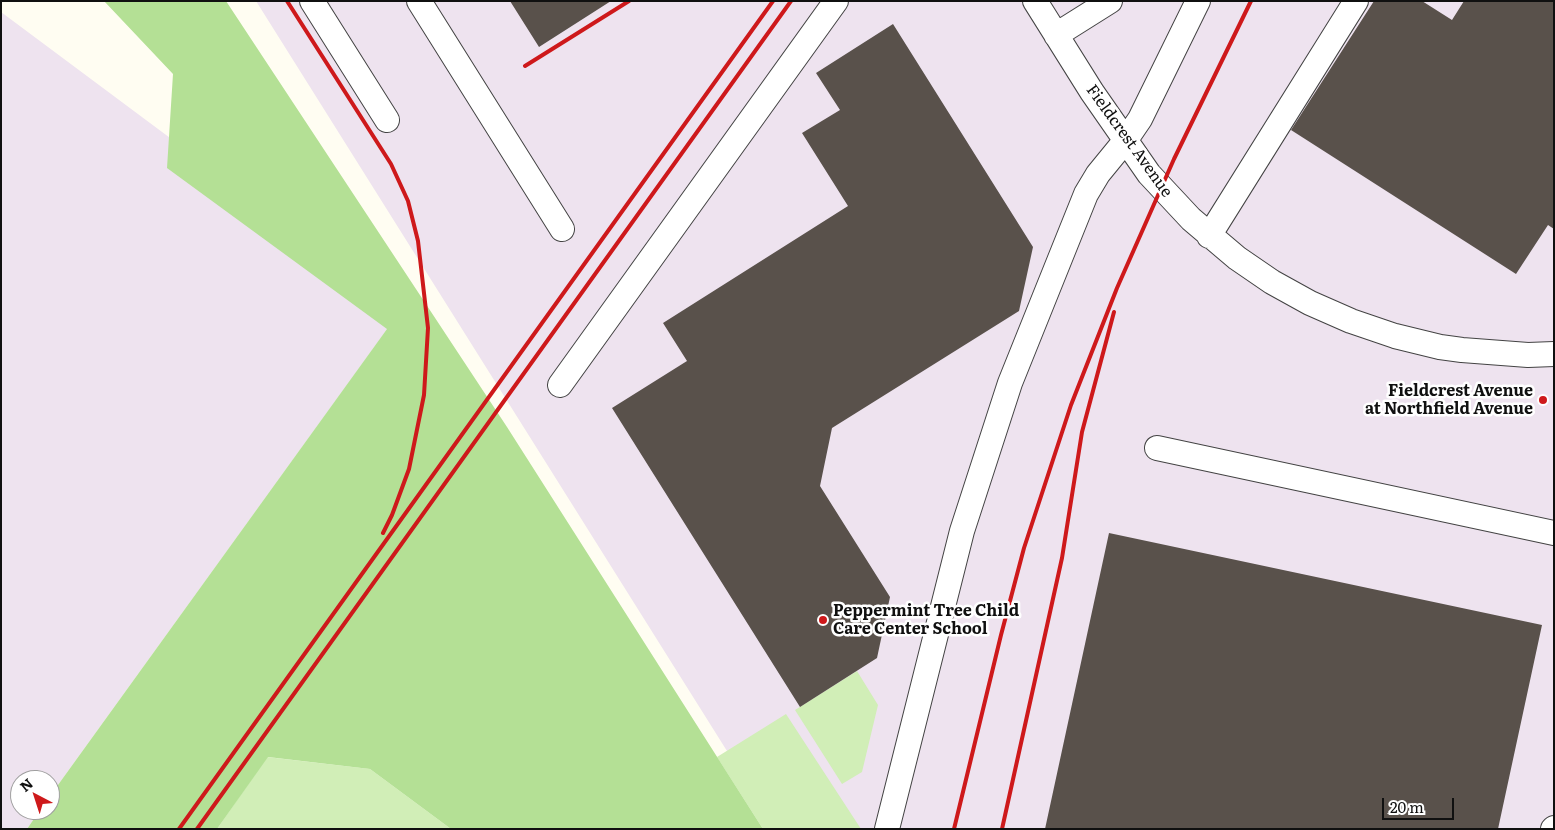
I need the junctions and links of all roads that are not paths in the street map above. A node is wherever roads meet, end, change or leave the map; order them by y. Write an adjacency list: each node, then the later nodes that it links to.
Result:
1 (312, 1): 9 (street)
2 (419, 1): 11 (street)
3 (836, 1): 14 (street)
4 (1035, 1): 8 (street, Fieldcrest Avenue)
5 (1110, 1): 8 (street)
6 (1198, 1): 10 (street)
7 (1356, 1): 12 (street)
8 (1056, 35): 10 (street, Fieldcrest Avenue)
9 (387, 120)
10 (1125, 141): 12 (street, Fieldcrest Avenue); 17 (street)
11 (562, 229)
12 (1209, 236): 13 (street, Fieldcrest Avenue)
13 (1554, 354)
14 (560, 384)
15 (1157, 448): 16 (street)
16 (1554, 533)
17 (887, 829)

